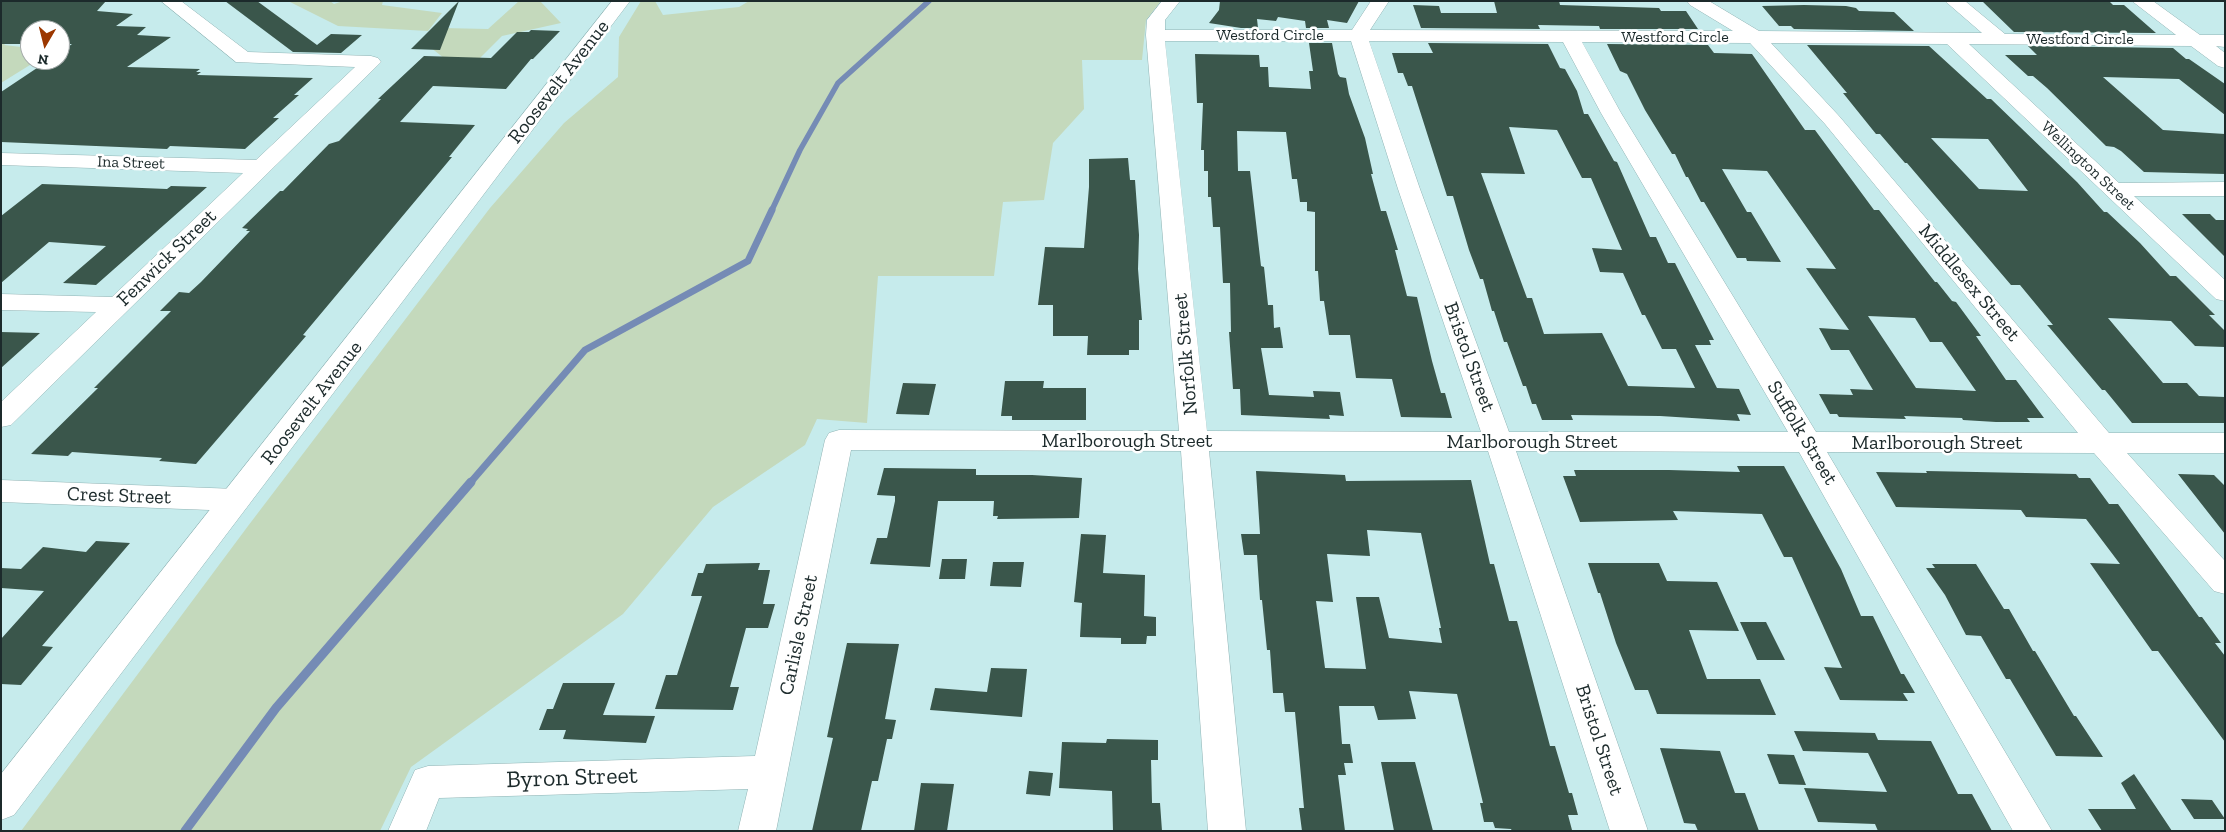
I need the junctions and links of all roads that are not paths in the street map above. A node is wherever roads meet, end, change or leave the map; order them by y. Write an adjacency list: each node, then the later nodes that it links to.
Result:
1 (170, 1): 19 (street, Fenwick Street)
2 (622, 1): 33 (street, Roosevelt Avenue)
3 (1171, 1): 10 (street, Norfolk Street)
4 (1380, 1): 9 (street)
5 (1696, 1): 12 (street, Middlesex Street)
6 (1954, 1): 14 (street)
7 (2141, 1): 15 (street)
8 (2225, 28): 15 (street, Westford Circle)
9 (1358, 35): 10 (street, Westford Circle); 11 (street, Westford Circle); 28 (street, Bristol Street)
10 (1156, 36): 27 (street, Norfolk Street)
11 (1569, 36): 12 (street, Westford Circle); 29 (street, Suffolk Street)
12 (1755, 37): 13 (street, Westford Circle); 31 (street, Middlesex Street)
13 (1951, 38): 14 (street, Westford Circle); 21 (street, Wellington Street)
14 (2000, 38): 15 (street, Westford Circle)
15 (2195, 40): 16 (street, Westford Circle); 17 (street)
16 (2225, 41)
17 (2225, 62)
18 (1, 159): 19 (street, Ina Street)
19 (261, 167): 24 (street, Fenwick Street)
20 (2225, 189): 21 (street)
21 (2114, 190): 22 (street, Wellington Street)
22 (2225, 294)
23 (1, 302): 24 (street)
24 (118, 305): 25 (street, Fenwick Street)
25 (1, 418)
26 (839, 440): 27 (street, Marlborough Street); 35 (street, Carlisle Street)
27 (1194, 441): 28 (street, Marlborough Street); 39 (street, Norfolk Street)
28 (1499, 442): 29 (street, Marlborough Street); 40 (street, Bristol Street)
29 (1808, 443): 31 (street, Marlborough Street); 41 (street, Suffolk Street)
30 (2225, 443): 31 (street, Marlborough Street)
31 (2104, 444): 34 (street, Middlesex Street)
32 (1, 492): 33 (street, Crest Street)
33 (236, 500): 36 (street, Roosevelt Avenue)
34 (2225, 582)
35 (770, 772): 37 (street, Byron Street); 38 (street, Carlisle Street)
36 (1, 803)
37 (407, 831)
38 (757, 831)
39 (1227, 831)
40 (1629, 831)
41 (2033, 831)

